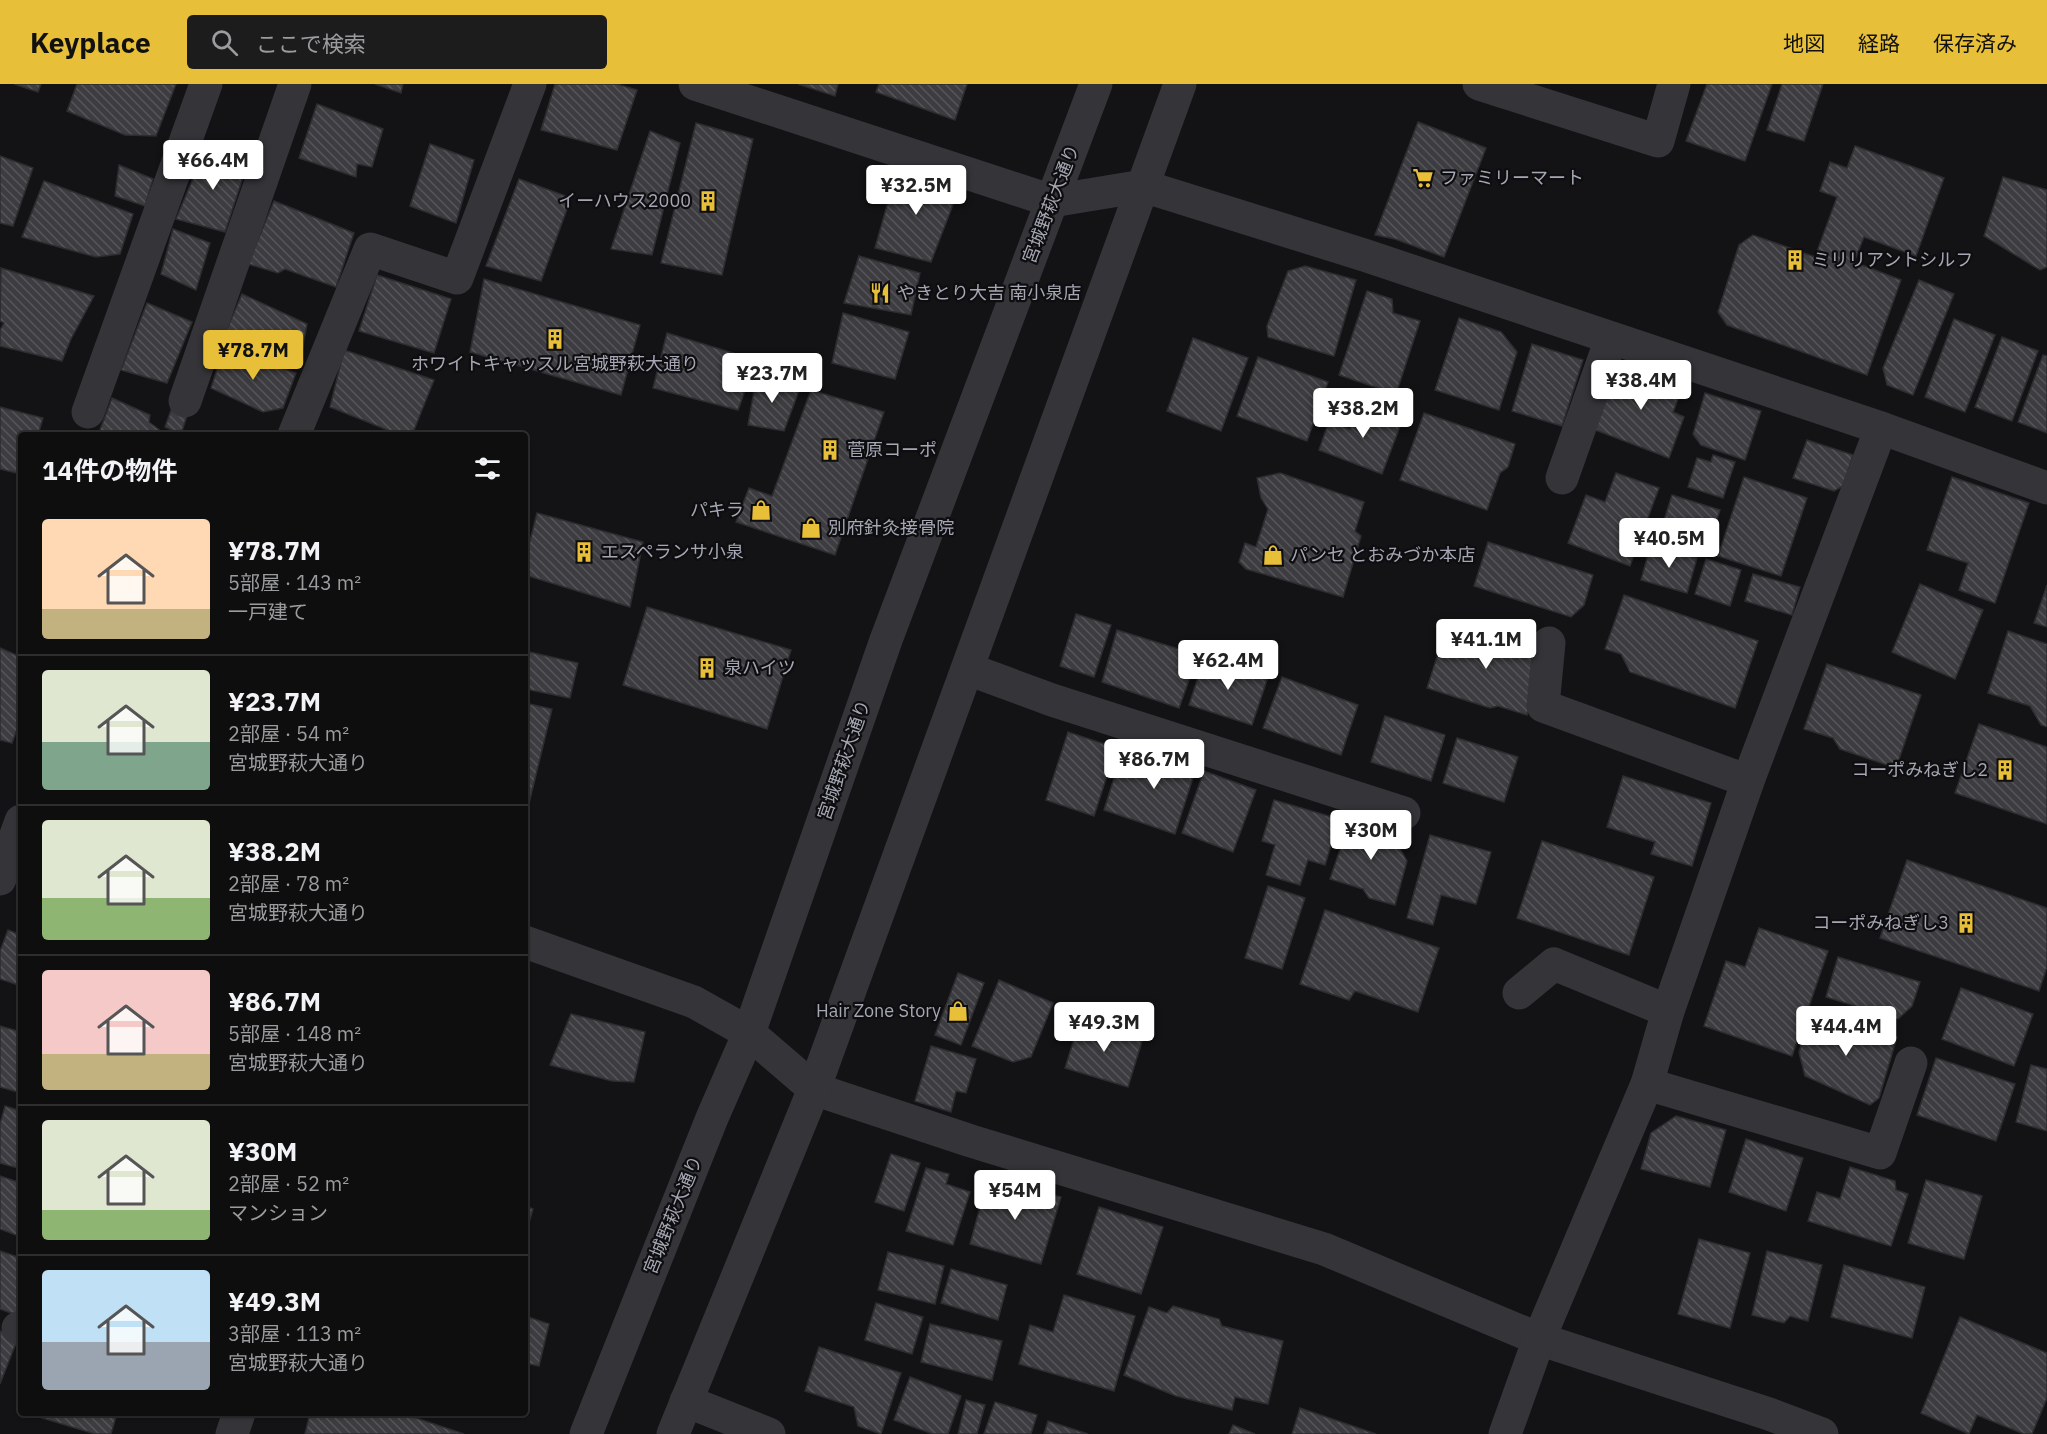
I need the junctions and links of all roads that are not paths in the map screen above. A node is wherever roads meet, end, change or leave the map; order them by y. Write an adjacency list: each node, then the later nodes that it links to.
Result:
1 (206, 84): 13 (street)
2 (295, 84): 12 (street)
3 (530, 84): 15 (street)
4 (695, 84): 10 (street)
5 (1096, 84): 10 (street, 宮城野萩大通り)
6 (1180, 84): 9 (street)
7 (1479, 84): 8 (street)
8 (1674, 84)
9 (1143, 186): 10 (street); 11 (street); 19 (street)
10 (1052, 201): 29 (street, 宮城野萩大通り)
11 (1611, 339): 14 (street); 16 (street)
12 (186, 401)
13 (88, 412)
14 (1881, 428): 17 (street); 20 (street)
15 (295, 432)
16 (1562, 478)
17 (2047, 488)
18 (1549, 643): 20 (street)
19 (968, 669): 23 (street); 32 (street)
20 (1748, 781): 28 (street)
21 (0, 804): 22 (street)
22 (18, 809)
23 (1404, 813)
24 (18, 829): 25 (street)
25 (0, 879)
26 (528, 943): 29 (street)
27 (1519, 993): 28 (street)
28 (1668, 1011): 31 (street)
29 (749, 1033): 32 (street); 37 (street, 宮城野萩大通り)
30 (1911, 1063): 31 (street)
31 (1647, 1084): 33 (street)
32 (814, 1089): 33 (street); 34 (street)
33 (1539, 1339): 40 (street); 41 (street)
34 (686, 1401): 38 (street); 39 (street)
35 (238, 1416): 36 (street)
36 (231, 1434)
37 (586, 1434)
38 (673, 1434)
39 (769, 1434)
40 (1505, 1434)
41 (1822, 1434)

